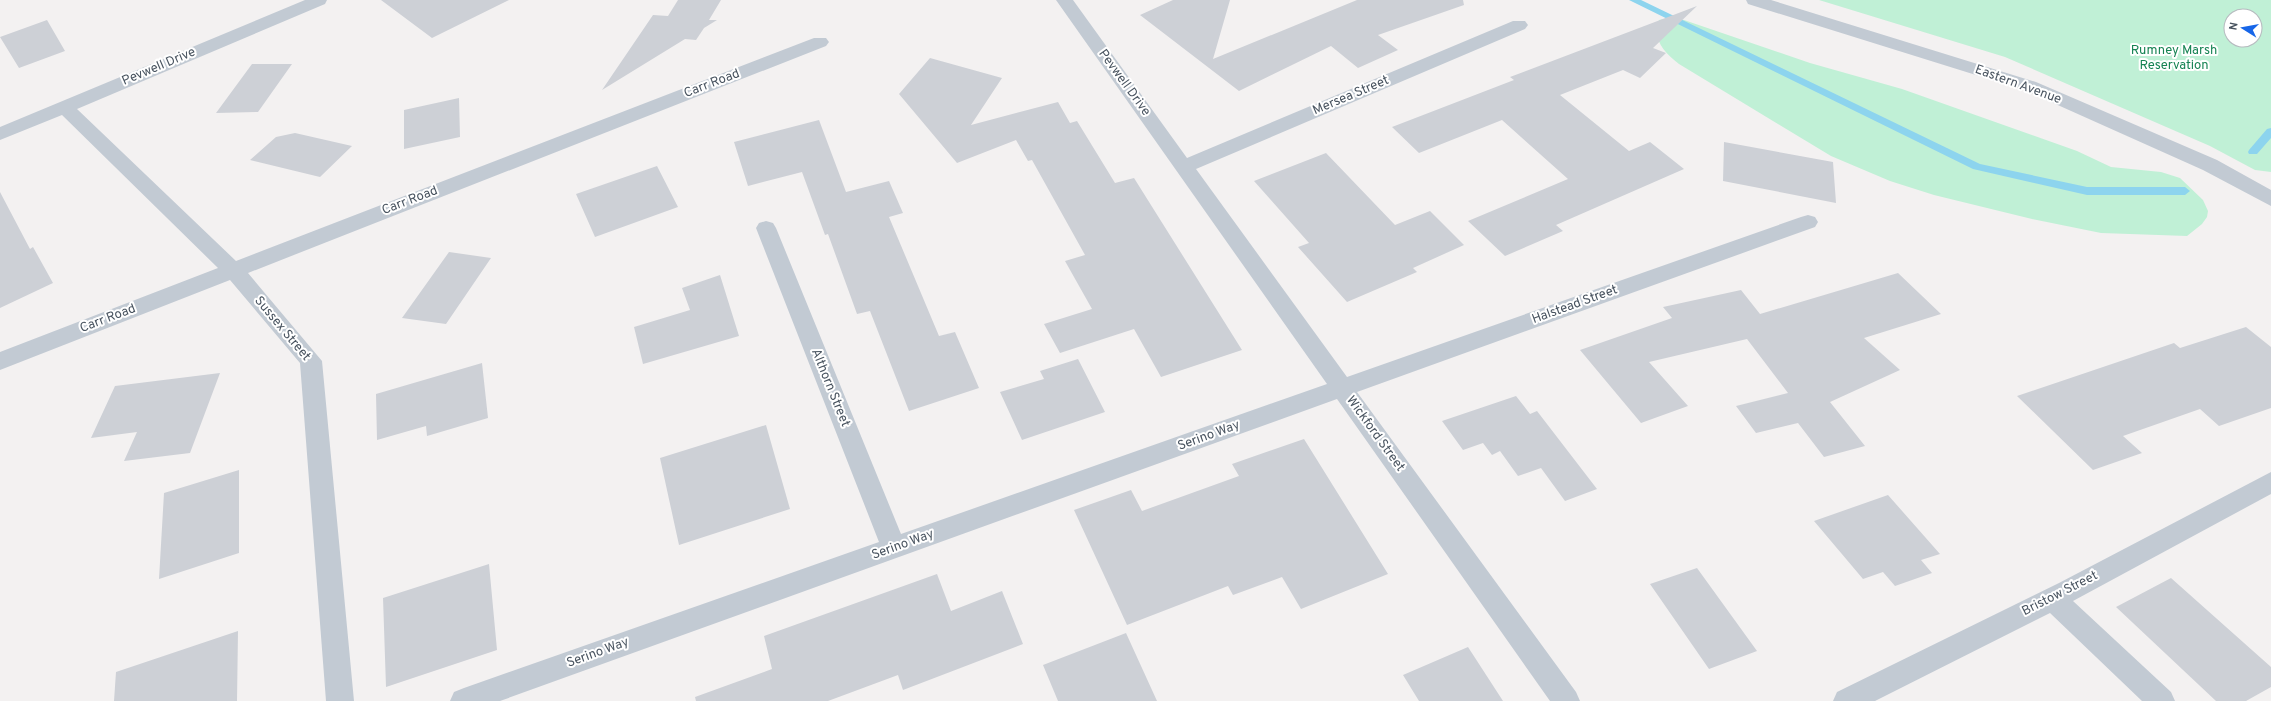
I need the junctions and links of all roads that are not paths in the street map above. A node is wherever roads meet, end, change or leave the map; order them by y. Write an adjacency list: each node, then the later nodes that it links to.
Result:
1 (319, 0): 6 (street, Pevwell Drive)
2 (1064, 0): 8 (street, Pevwell Drive)
3 (1754, 0): 9 (street, Eastern Avenue)
4 (1519, 25): 8 (street, Mersea Street)
5 (820, 42): 12 (street, Carr Road)
6 (64, 107): 7 (street, Pevwell Drive); 12 (street, Sussex Street)
7 (0, 134)
8 (1184, 167): 14 (street, Wickford Street)
9 (2271, 199)
10 (1808, 222): 14 (street, Halstead Street)
11 (766, 228): 16 (street, Althorn Street)
12 (232, 270): 13 (street, Carr Road); 18 (street, Sussex Street)
13 (0, 361)
14 (1342, 388): 16 (street, Serino Way); 20 (street, Wickford Street)
15 (2271, 482): 17 (street, Bristow Street)
16 (894, 548): 19 (street, Serino Way)
17 (2052, 598): 21 (street, Bristow Street); 22 (street)
18 (340, 701)
19 (464, 701)
20 (1566, 701)
21 (1847, 701)
22 (2161, 701)

